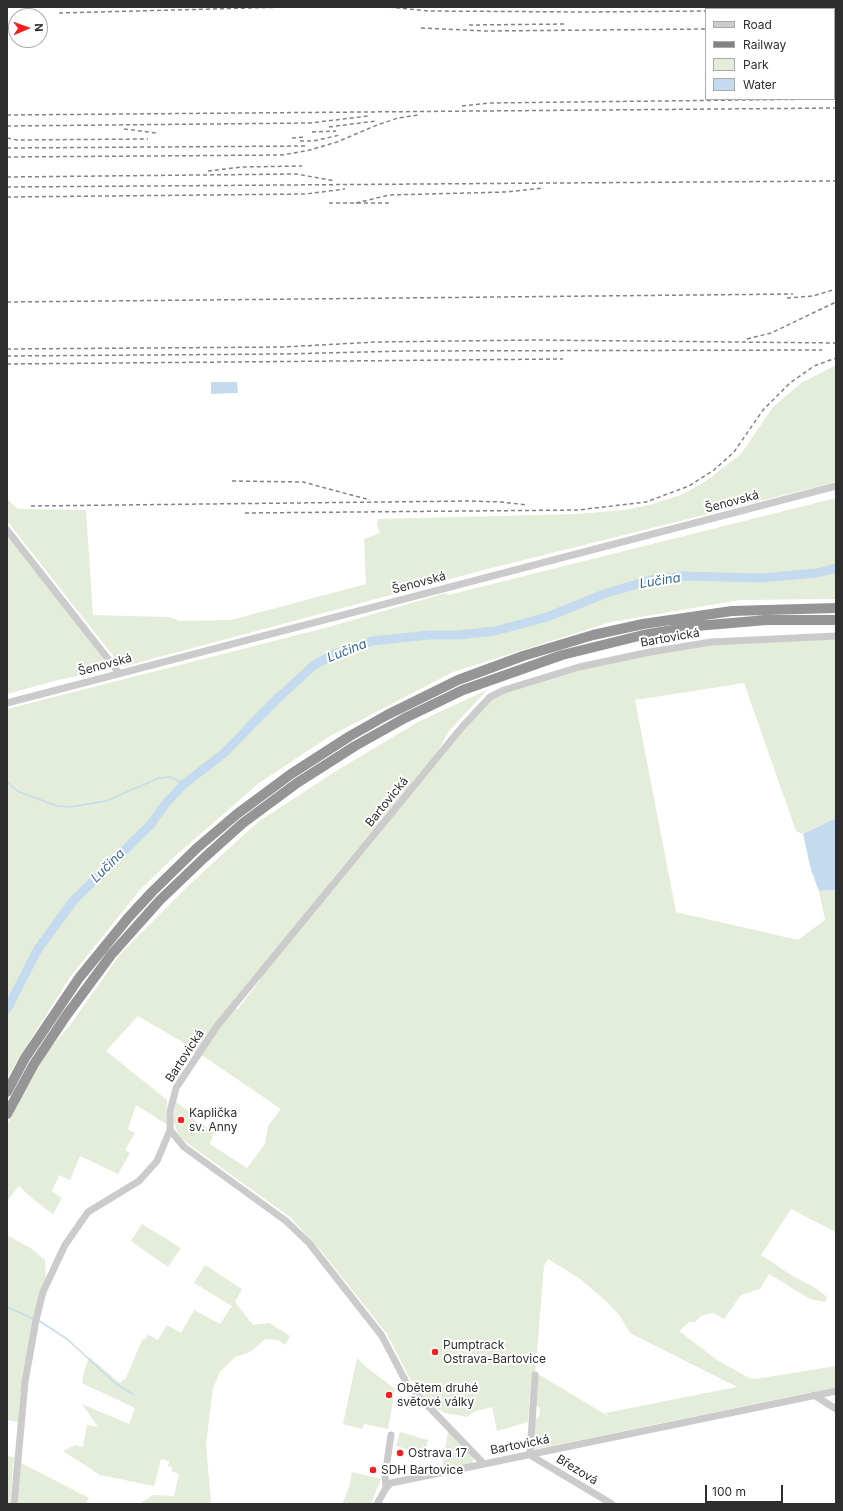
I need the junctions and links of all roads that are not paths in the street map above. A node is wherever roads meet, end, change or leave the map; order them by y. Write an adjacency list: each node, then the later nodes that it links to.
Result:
1 (836, 486): 6 (street, Šenovská)
2 (7, 530): 6 (street)
3 (836, 608): 8 (highway)
4 (836, 620): 9 (highway)
5 (836, 636): 10 (street, Bartovická)
6 (119, 673): 7 (street, Šenovská)
7 (7, 702)
8 (7, 1092)
9 (7, 1114)
10 (170, 1130): 17 (street, Bartovická); 19 (street)
11 (535, 1375): 16 (street)
12 (836, 1391): 13 (street, Bartovická)
13 (814, 1395): 14 (street); 16 (street, Bartovická)
14 (836, 1409)
15 (391, 1435): 18 (street)
16 (530, 1455): 17 (street, Bartovická); 21 (street, Březová)
17 (484, 1464): 18 (street)
18 (386, 1488): 20 (street)
19 (14, 1504)
20 (377, 1504)
21 (612, 1504)

